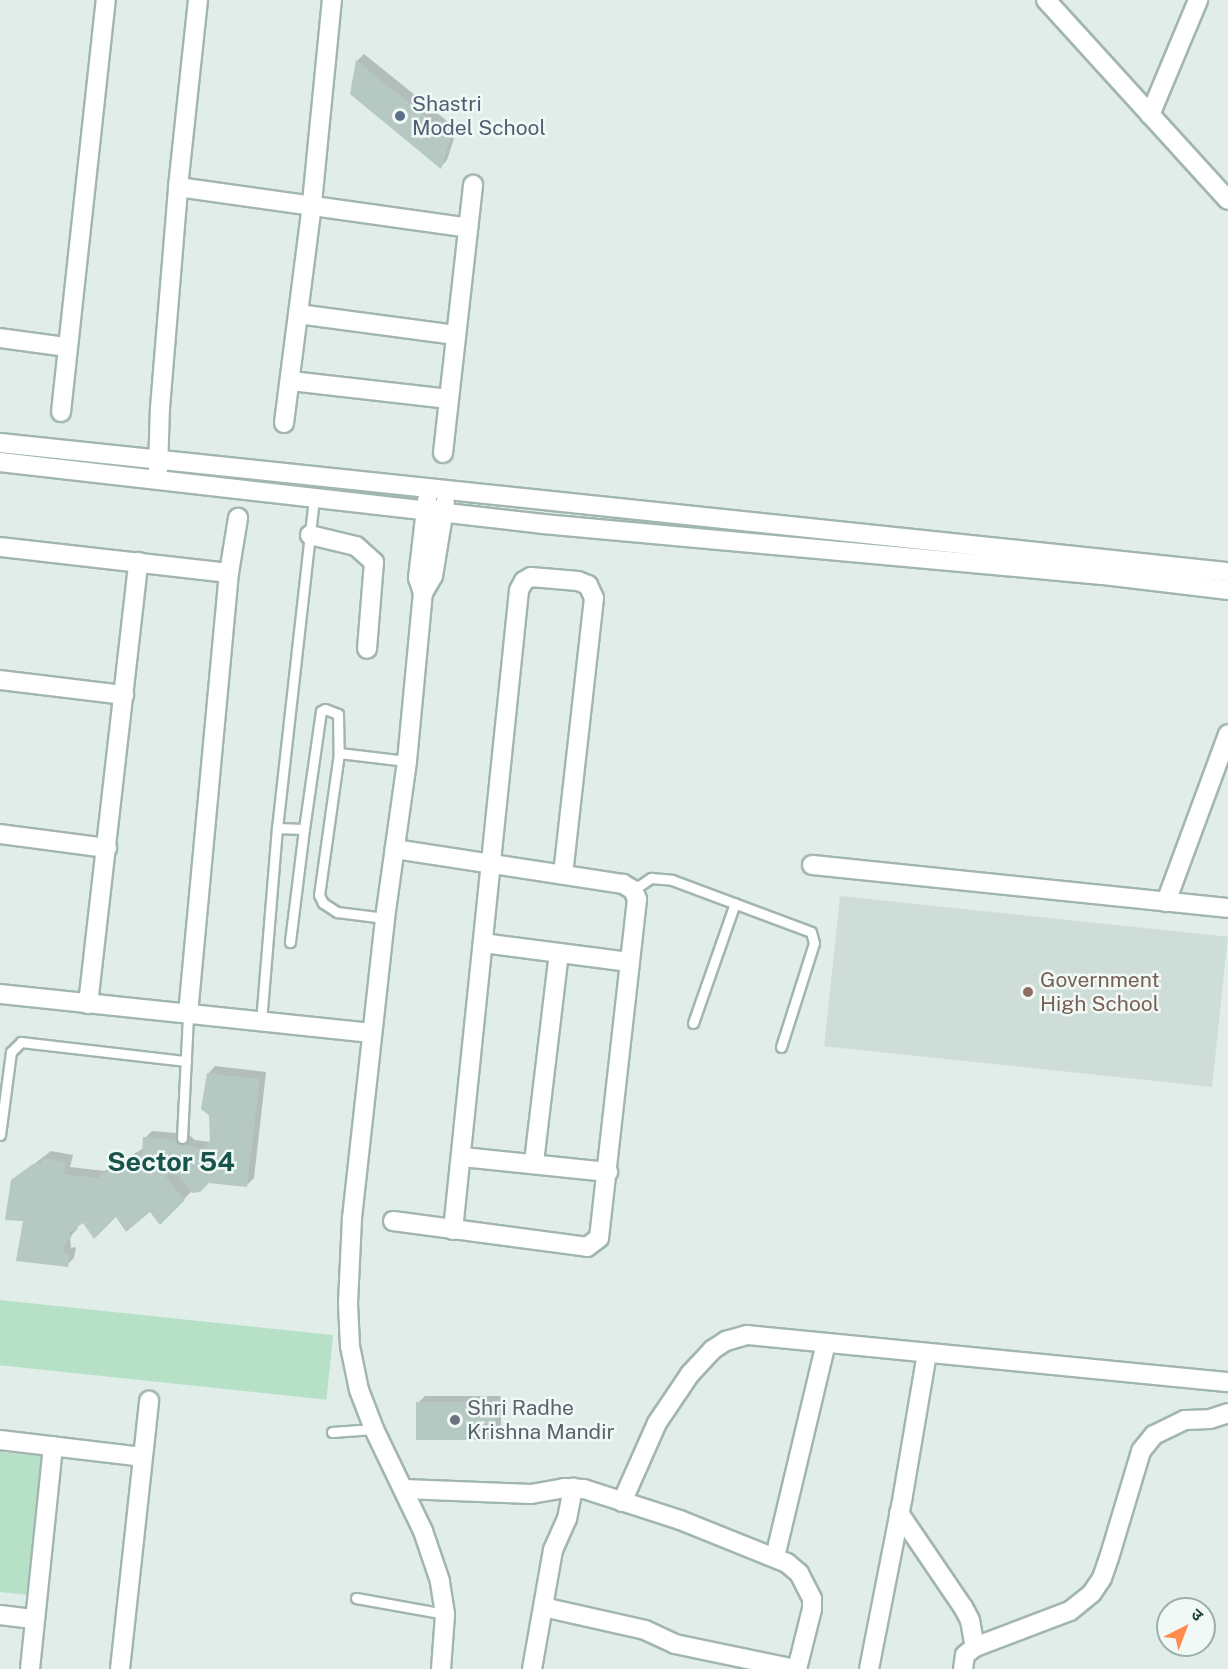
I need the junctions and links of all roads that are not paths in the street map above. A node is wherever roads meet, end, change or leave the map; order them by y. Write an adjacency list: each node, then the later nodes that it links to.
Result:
1 (106, 0): 15 (street)
2 (198, 0): 8 (street)
3 (332, 0): 10 (street)
4 (1046, 0): 6 (street)
5 (1198, 0): 6 (street)
6 (1150, 115): 9 (street)
7 (473, 185): 11 (street)
8 (178, 187): 10 (street); 22 (street)
9 (1228, 200)
10 (312, 203): 11 (street); 12 (street)
11 (468, 228): 13 (street)
12 (298, 314): 13 (street); 16 (street)
13 (456, 334): 17 (street)
14 (0, 338): 15 (street)
15 (67, 347): 18 (street)
16 (291, 381): 17 (street); 19 (street)
17 (449, 399): 21 (street)
18 (61, 412)
19 (285, 423)
20 (0, 443): 22 (street)
21 (443, 453)
22 (158, 460): 24 (street); 25 (street)
23 (0, 462): 24 (street)
24 (157, 479): 26 (street)
25 (438, 489): 27 (street); 32 (street)
26 (314, 497): 27 (street); 29 (lane)
27 (434, 512): 34 (street); 40 (street)
28 (237, 518): 33 (street)
29 (310, 535): 35 (street); 41 (lane)
30 (0, 547): 31 (street)
31 (138, 562): 33 (street); 37 (street)
32 (1228, 572)
33 (229, 573): 60 (street)
34 (1228, 590)
35 (367, 649)
36 (0, 680): 37 (street)
37 (124, 695): 44 (street)
38 (1228, 734): 50 (street)
39 (339, 753): 40 (lane); 42 (lane); 53 (lane)
40 (407, 761): 45 (street)
41 (277, 828): 42 (lane); 61 (lane)
42 (304, 829): 54 (lane)
43 (0, 834): 44 (street)
44 (107, 848): 59 (street)
45 (395, 849): 46 (street); 53 (street)
46 (491, 864): 48 (street); 48 (street); 55 (street)
47 (812, 865): 50 (street)
48 (563, 873): 49 (street)
49 (633, 890): 51 (lane); 57 (street)
50 (1166, 902): 52 (street)
51 (735, 903): 62 (lane); 64 (lane)
52 (1228, 908)
53 (385, 918): 63 (street)
54 (290, 942)
55 (483, 943): 56 (street); 68 (street)
56 (559, 953): 57 (street); 69 (street)
57 (630, 962): 70 (street)
58 (0, 994): 59 (street)
59 (88, 1004): 60 (street)
60 (188, 1014): 61 (street); 65 (lane)
61 (261, 1022): 63 (street)
62 (693, 1023)
63 (372, 1033): 78 (street)
64 (781, 1047)
65 (186, 1061): 66 (lane); 67 (lane)
66 (0, 1135)
67 (182, 1138)
68 (462, 1156): 69 (street); 72 (street)
69 (534, 1162): 70 (street)
70 (608, 1172): 72 (street)
71 (393, 1221): 72 (street)
72 (453, 1230)
73 (825, 1343): 74 (street); 85 (street); 87 (street)
74 (927, 1353): 75 (street); 86 (street)
75 (1228, 1383)
76 (149, 1401): 82 (street)
77 (1228, 1413): 93 (street)
78 (374, 1429): 79 (lane); 84 (street)
79 (332, 1432)
80 (0, 1440): 81 (street)
81 (53, 1446): 82 (street); 92 (street)
82 (142, 1457): 95 (street)
83 (573, 1488): 84 (street); 85 (street); 89 (street)
84 (404, 1489): 90 (street)
85 (622, 1502): 87 (street)
86 (899, 1513): 93 (street); 99 (street)
87 (775, 1557): 98 (street)
88 (356, 1598): 90 (lane)
89 (543, 1607): 97 (street); 98 (street)
90 (445, 1614): 96 (street)
91 (0, 1615): 92 (street)
92 (35, 1619): 94 (street)
93 (975, 1647): 100 (street)
94 (30, 1669)
95 (120, 1669)
96 (441, 1669)
97 (532, 1669)
98 (796, 1669)
99 (869, 1669)
100 (963, 1669)

